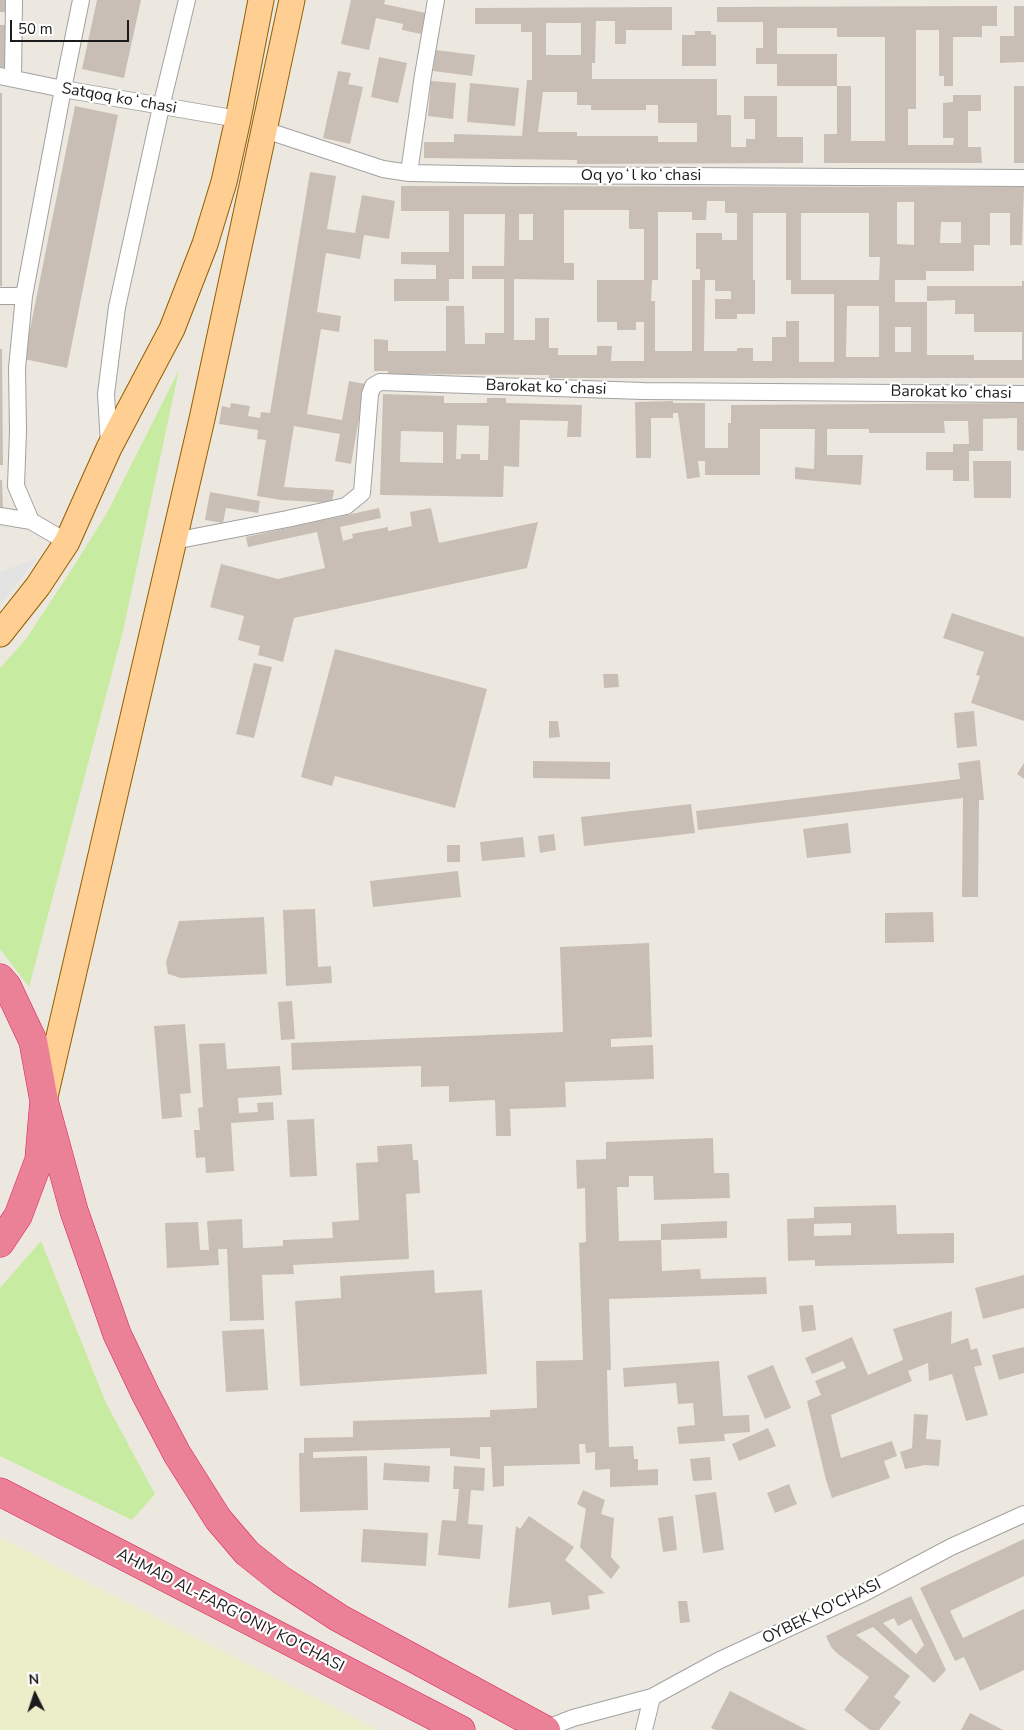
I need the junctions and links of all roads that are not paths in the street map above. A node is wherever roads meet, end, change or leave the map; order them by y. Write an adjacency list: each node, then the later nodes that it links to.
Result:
1 (14, 0): 7 (street)
2 (81, 0): 8 (street)
3 (187, 0): 9 (street)
4 (261, 0): 10 (main road)
5 (292, 0): 11 (main road)
6 (436, 0): 12 (street)
7 (6, 77): 8 (street, Satqoq koʻchasi)
8 (63, 89): 9 (street, Satqoq koʻchasi); 15 (street)
9 (161, 107): 10 (street, Satqoq koʻchasi); 17 (street)
10 (238, 119): 17 (main road)
11 (265, 130): 12 (street, Oq yoʻl koʻchasi); 20 (main road)
12 (409, 173): 13 (street, Oq yoʻl koʻchasi)
13 (1024, 178)
14 (0, 296): 15 (street)
15 (24, 296): 19 (street)
16 (1024, 394): 20 (street, Barokat koʻchasi)
17 (109, 448): 21 (main road)
18 (0, 516): 19 (street)
19 (31, 521): 21 (street)
20 (174, 541): 24 (main road)
21 (68, 542): 22 (main road)
22 (0, 634)
23 (0, 978): 24 (highway)
24 (44, 1101): 25 (highway); 30 (highway)
25 (0, 1243)
26 (0, 1492): 29 (highway, AHMAD AL-FARG'ONIY KO'CHASI)
27 (1024, 1514): 28 (street, OYBEK KO'CHASI)
28 (652, 1697): 30 (street, OYBEK KO'CHASI); 31 (street)
29 (461, 1730)
30 (546, 1730)
31 (644, 1730)

